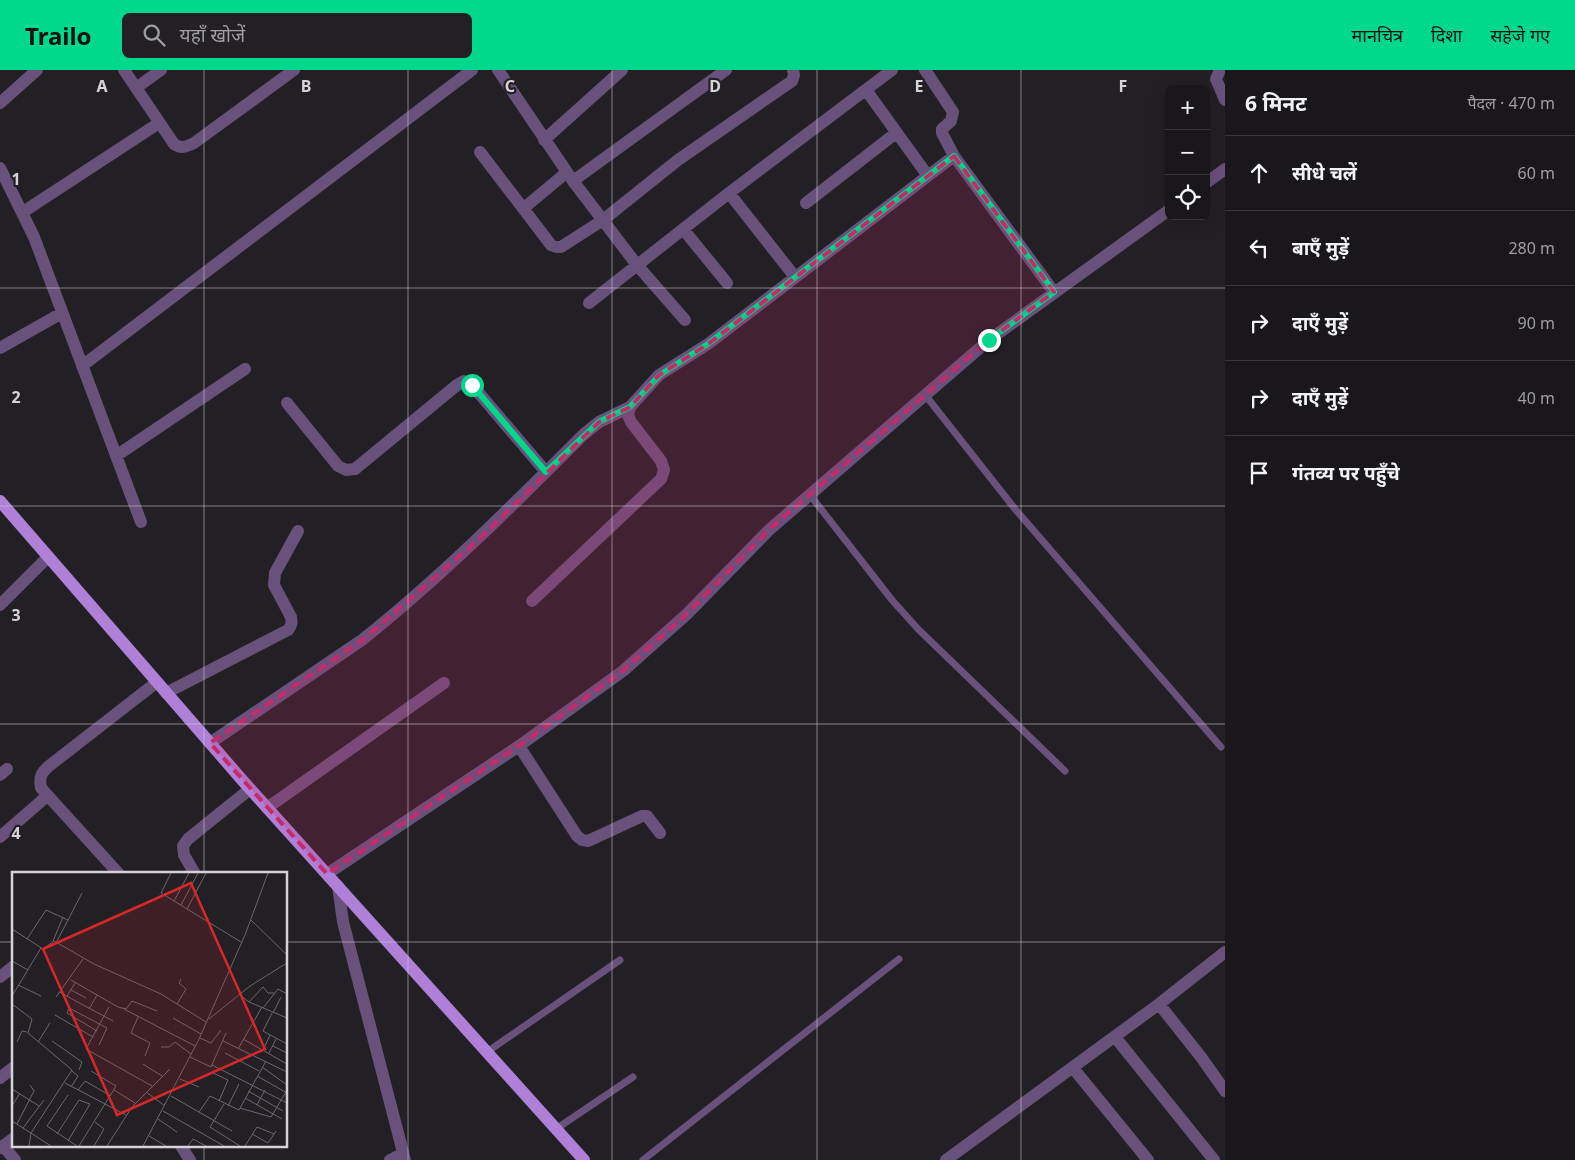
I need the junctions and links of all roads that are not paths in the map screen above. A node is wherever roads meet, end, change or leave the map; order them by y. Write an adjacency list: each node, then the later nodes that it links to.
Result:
1 (37, 70): 16 (street)
2 (124, 70): 13 (street)
3 (161, 70): 13 (street)
4 (294, 70): 17 (street)
5 (472, 70): 42 (street)
6 (498, 70): 19 (street)
7 (622, 70): 19 (street)
8 (726, 70): 25 (street)
9 (792, 70): 32 (street)
10 (892, 70): 14 (street)
11 (925, 70): 21 (street)
12 (1220, 70): 15 (street)
13 (136, 88): 17 (street)
14 (866, 90): 18 (street); 27 (street)
15 (1225, 100)
16 (0, 102)
17 (160, 122): 30 (street)
18 (896, 134): 24 (street); 28 (street)
19 (544, 140): 25 (street)
20 (480, 152): 29 (street)
21 (954, 156): 24 (street); 37 (street)
22 (0, 168): 30 (street)
23 (1224, 171): 26 (street)
24 (928, 176): 35 (street)
25 (570, 177): 29 (street); 32 (street)
26 (1210, 180)
27 (729, 194): 33 (street); 35 (street)
28 (806, 203)
29 (524, 208): 32 (street)
30 (22, 212): 39 (street)
31 (1165, 213): 37 (street)
32 (602, 220): 34 (street)
33 (683, 229): 34 (street); 36 (street)
34 (637, 265): 38 (street); 40 (street)
35 (795, 277): 46 (street)
36 (727, 283)
37 (1054, 292): 44 (street)
38 (589, 303)
39 (62, 313): 41 (street); 42 (street)
40 (685, 320)
41 (0, 348)
42 (82, 366): 47 (street)
43 (245, 368): 47 (street)
44 (926, 396): 49 (street); 61 (lane)
45 (287, 403): 48 (street)
46 (630, 407): 48 (street); 54 (street)
47 (116, 456): 51 (street)
48 (546, 472): 59 (street)
49 (810, 495): 60 (street); 62 (lane)
50 (0, 501): 53 (main road)
51 (141, 522)
52 (298, 531): 58 (street)
53 (48, 557): 55 (street); 56 (main road)
54 (532, 600)
55 (0, 605)
56 (157, 682): 58 (main road); 64 (street)
57 (444, 683): 65 (street)
58 (166, 693): 59 (main road)
59 (210, 743): 63 (main road)
60 (519, 746): 66 (street); 70 (street)
61 (1221, 747)
62 (1065, 771)
63 (250, 789): 65 (main road); 69 (street)
64 (47, 796): 67 (street); 68 (street)
65 (267, 808): 70 (main road)
66 (660, 834)
67 (0, 837)
68 (117, 872)
69 (194, 872)
70 (327, 874): 71 (main road)
71 (338, 886): 79 (main road); 89 (street)
72 (1225, 952): 77 (street)
73 (899, 959): 94 (lane)
74 (620, 960): 79 (lane)
75 (12, 968): 76 (street)
76 (0, 977)
77 (1159, 1004): 78 (street); 84 (street)
78 (1116, 1036): 80 (street); 97 (street)
79 (486, 1052): 85 (main road)
80 (1073, 1068): 95 (street); 96 (street)
81 (12, 1069): 83 (street)
82 (633, 1076): 85 (lane)
83 (0, 1078)
84 (1225, 1091)
85 (556, 1129): 93 (main road)
86 (12, 1139): 87 (street)
87 (1, 1147): 90 (street)
88 (182, 1148): 91 (street)
89 (404, 1157): 92 (street)
90 (14, 1160)
91 (190, 1160)
92 (390, 1160)
93 (584, 1160)
94 (642, 1160)
95 (946, 1160)
96 (1148, 1160)
97 (1214, 1160)

